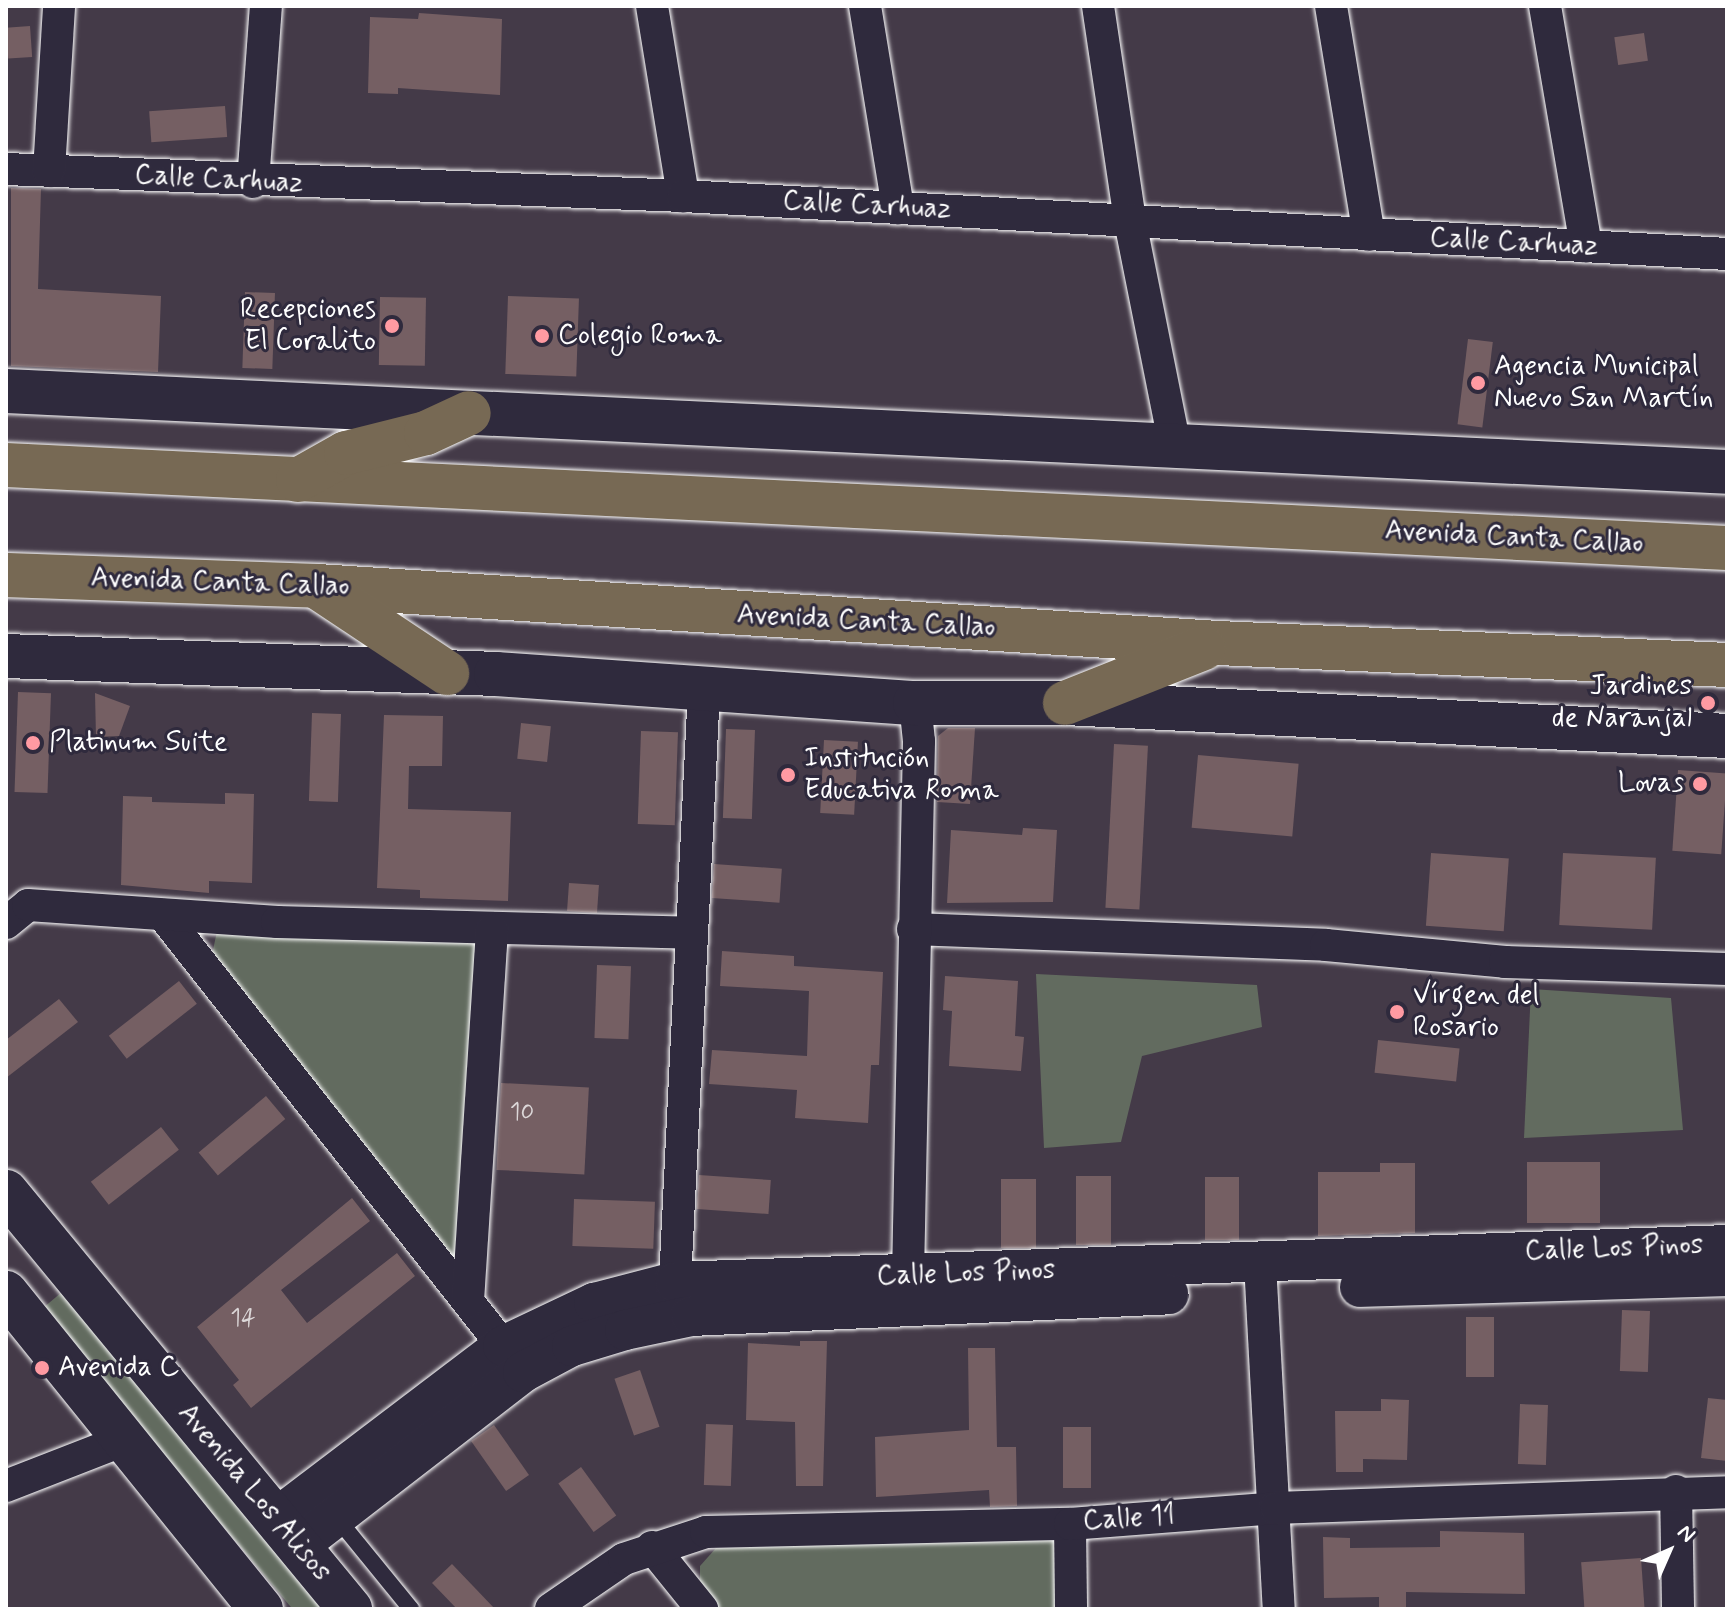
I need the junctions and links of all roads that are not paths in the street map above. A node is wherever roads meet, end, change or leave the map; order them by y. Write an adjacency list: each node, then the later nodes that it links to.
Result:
1 (59, 6): 9 (street)
2 (266, 6): 10 (street)
3 (652, 6): 11 (street)
4 (865, 6): 12 (street)
5 (1098, 6): 13 (street)
6 (1331, 6): 14 (street)
7 (1545, 6): 15 (street)
8 (6, 169): 9 (street, Calle Carhuaz)
9 (49, 171): 10 (street, Calle Carhuaz)
10 (253, 182): 11 (street, Calle Carhuaz)
11 (683, 196): 12 (street, Calle Carhuaz)
12 (898, 208): 13 (street, Calle Carhuaz)
13 (1130, 221): 14 (street, Calle Carhuaz); 19 (street)
14 (1369, 235): 15 (street, Calle Carhuaz)
15 (1586, 247): 16 (street, Calle Carhuaz)
16 (1727, 254)
17 (6, 391): 18 (main road)
18 (469, 413): 19 (main road); 22 (highway)
19 (1175, 446): 21 (main road)
20 (6, 465): 22 (highway, Avenida Canta Callao)
21 (1727, 472)
22 (296, 481): 23 (highway, Avenida Canta Callao)
23 (1727, 548)
24 (6, 575): 25 (highway, Avenida Canta Callao)
25 (317, 586): 26 (highway, Avenida Canta Callao); 29 (highway)
26 (1218, 643): 28 (highway, Avenida Canta Callao); 32 (highway)
27 (6, 656): 29 (main road)
28 (1727, 665)
29 (447, 673): 30 (main road)
30 (704, 690): 31 (main road); 38 (street)
31 (915, 703): 32 (main road); 36 (street)
32 (1065, 703): 33 (main road)
33 (1727, 736)
34 (163, 915): 35 (street); 37 (street); 48 (street)
35 (6, 923)
36 (913, 929): 39 (street); 43 (street)
37 (492, 930): 38 (street); 48 (street)
38 (692, 933): 46 (street)
39 (1727, 969)
40 (6, 1192): 42 (main road, Avenida Los Alisos)
41 (1727, 1245): 44 (street, Calle Los Pinos)
42 (58, 1256): 47 (main road); 57 (main road, Avenida Los Alisos)
43 (908, 1276): 44 (street, Calle Los Pinos); 46 (street, Calle Los Pinos)
44 (1262, 1276): 45 (street, Calle Los Pinos); 54 (street, Calle Los Pinos); 55 (street)
45 (1727, 1276)
46 (675, 1282): 49 (street, Calle Los Pinos)
47 (8, 1295): 50 (main road)
48 (468, 1301): 49 (street)
49 (503, 1346): 54 (street, Calle Los Pinos)
50 (124, 1440): 51 (street); 59 (main road)
51 (6, 1486)
52 (1676, 1491): 53 (street, Calle 11); 55 (street, Calle 11); 66 (street)
53 (1727, 1492)
54 (325, 1503): 57 (street, Calle Los Pinos); 61 (lane)
55 (1276, 1508): 56 (street, Calle 11); 65 (street)
56 (1070, 1524): 58 (street, Calle 11); 64 (street)
57 (287, 1532): 60 (main road, Avenida Los Alisos)
58 (652, 1547): 62 (street, Calle 11); 63 (street)
59 (245, 1605)
60 (350, 1609)
61 (411, 1609)
62 (551, 1609)
63 (702, 1609)
64 (1071, 1609)
65 (1279, 1609)
66 (1678, 1609)

